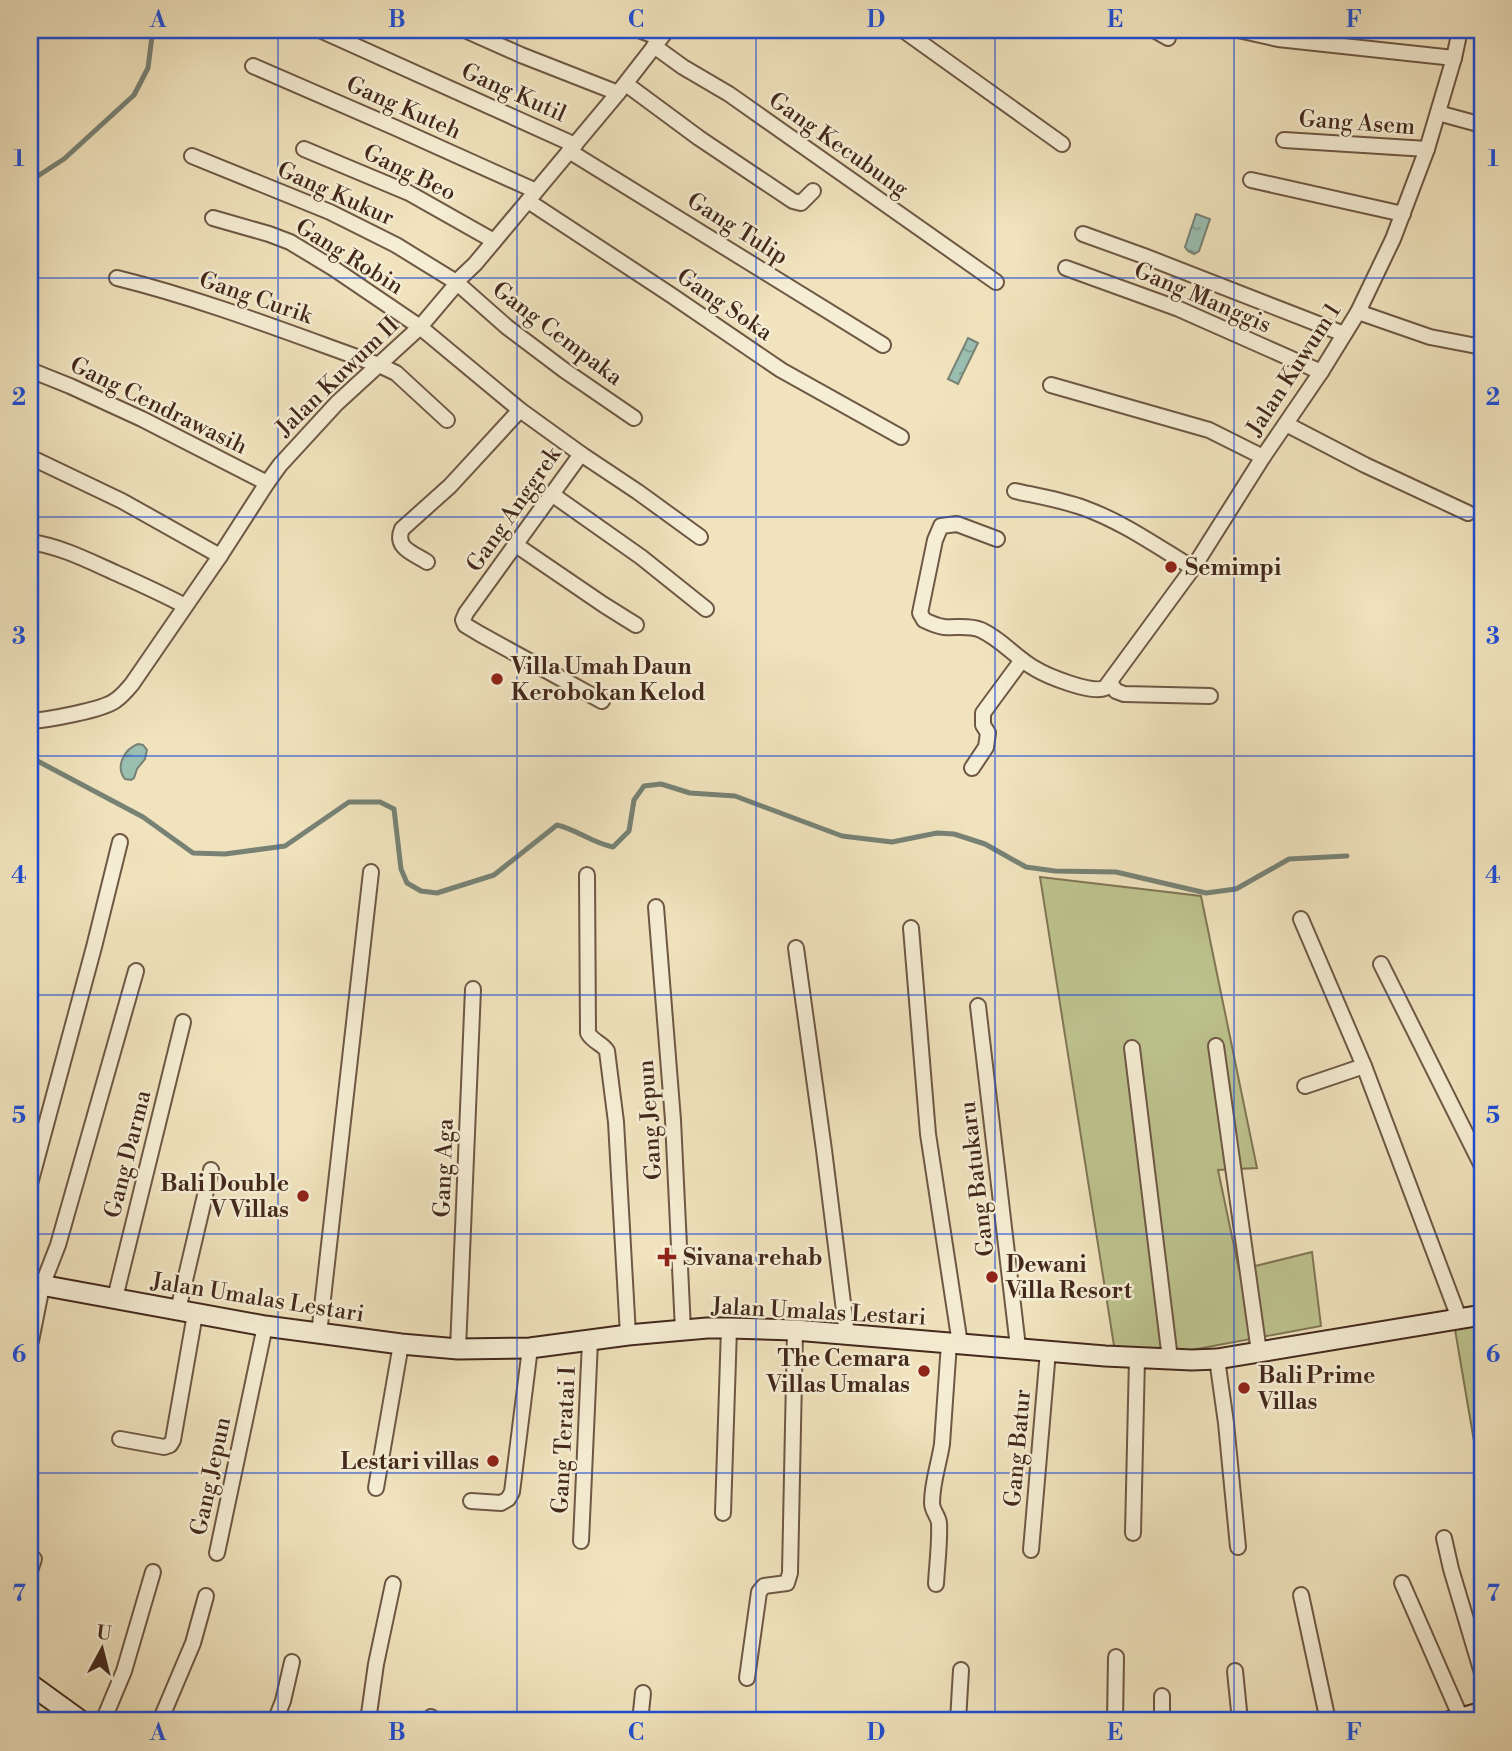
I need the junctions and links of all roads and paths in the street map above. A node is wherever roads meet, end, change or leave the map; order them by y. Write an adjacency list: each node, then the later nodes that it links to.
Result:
1 (320, 30): 17 (street, Gang Kutil)
2 (465, 30): 12 (street)
3 (639, 30): 8 (street)
4 (903, 30): 16 (street)
5 (1154, 30): 9 (street)
6 (1238, 30): 10 (street)
7 (1461, 30): 10 (street, Jalan Kuwum 1)
8 (660, 38): 12 (street, Jalan Kuwum II); 31 (street, Gang Kecubung)
9 (1168, 38)
10 (1454, 58): 13 (street, Jalan Kuwum 1)
11 (253, 66): 23 (street, Gang Kuteh)
12 (622, 89): 17 (street, Jalan Kuwum II); 22 (street)
13 (1438, 113): 14 (street); 19 (street, Jalan Kuwum 1)
14 (1482, 125)
15 (1284, 140): 19 (street, Gang Asem)
16 (1062, 145)
17 (572, 148): 23 (street, Jalan Kuwum II); 35 (street, Gang Tulip)
18 (304, 149): 27 (street, Gang Beo)
19 (1427, 149): 24 (street, Jalan Kuwum 1)
20 (192, 156): 30 (street, Gang Kukur)
21 (1251, 180): 24 (street)
22 (813, 191)
23 (532, 196): 27 (street, Jalan Kuwum II); 45 (street, Gang Soka)
24 (1403, 214): 32 (street, Jalan Kuwum 1)
25 (213, 218): 33 (street, Gang Robin)
26 (1083, 234): 34 (street)
27 (494, 241): 30 (street, Jalan Kuwum II)
28 (1066, 268): 39 (street, Gang Manggis)
29 (117, 278): 37 (street, Gang Curik)
30 (456, 282): 33 (street, Jalan Kuwum II); 42 (street, Gang Cempaka)
31 (996, 282)
32 (1358, 312): 34 (street, Jalan Kuwum 1); 36 (street)
33 (420, 327): 37 (street, Jalan Kuwum II); 41 (street, Gang Anggrek)
34 (1344, 334): 39 (street, Jalan Kuwum 1)
35 (883, 345)
36 (1482, 347)
37 (379, 365): 43 (street, Gang Curik); 49 (street, Jalan Kuwum II)
38 (30, 370): 49 (street, Gang Cendrawasih)
39 (1321, 372): 44 (street, Jalan Kuwum 1)
40 (1051, 385): 48 (street)
41 (520, 410): 46 (street, Gang Anggrek); 58 (street)
42 (634, 418)
43 (447, 421)
44 (1286, 424): 48 (street, Jalan Kuwum 1); 52 (street)
45 (901, 437)
46 (581, 454): 51 (street, Gang Anggrek); 53 (street)
47 (30, 457): 57 (street)
48 (1263, 457): 59 (street, Jalan Kuwum 1)
49 (267, 483): 57 (street, Jalan Kuwum II)
50 (1015, 491): 59 (street)
51 (553, 495): 56 (street, Gang Anggrek); 61 (street)
52 (1468, 513)
53 (700, 537)
54 (997, 538): 63 (street)
55 (30, 542): 60 (street)
56 (516, 545): 62 (street); 66 (street, Gang Anggrek)
57 (220, 556): 60 (street, Jalan Kuwum II)
58 (427, 562)
59 (1193, 568): 64 (street, Jalan Kuwum 1)
60 (185, 606): 67 (street, Jalan Kuwum II)
61 (706, 609)
62 (636, 625)
63 (1022, 660): 64 (street); 68 (street)
64 (1110, 683): 65 (street)
65 (1210, 696)
66 (601, 701)
67 (30, 721)
68 (972, 768)
69 (120, 842): 87 (street)
70 (370, 872): 97 (street)
71 (587, 875): 98 (street)
72 (656, 906): 95 (street, Gang Jepun)
73 (1301, 919): 83 (street)
74 (911, 928): 103 (street)
75 (796, 948): 99 (street)
76 (1381, 964): 85 (street)
77 (136, 971): 88 (street)
78 (473, 989): 105 (street, Gang Aga)
79 (978, 1006): 104 (street, Gang Batukaru)
80 (183, 1022): 89 (street, Gang Darma)
81 (1216, 1046): 108 (street)
82 (1132, 1048): 110 (street)
83 (1364, 1066): 84 (street); 92 (street)
84 (1305, 1086)
85 (1482, 1166)
86 (211, 1170): 90 (street)
87 (30, 1184)
88 (36, 1285): 89 (street, Jalan Umalas Lestari); 101 (street)
89 (115, 1298): 90 (street, Jalan Umalas Lestari)
90 (187, 1312): 93 (street, Jalan Umalas Lestari); 112 (street)
91 (1482, 1315): 92 (street, Jalan Umalas Lestari)
92 (1459, 1318): 108 (street, Jalan Umalas Lestari)
93 (265, 1326): 97 (street, Jalan Umalas Lestari); 121 (street, Gang Jepun)
94 (729, 1328): 95 (street, Jalan Umalas Lestari); 96 (street, Jalan Umalas Lestari); 115 (street)
95 (683, 1330): 98 (street, Jalan Umalas Lestari)
96 (795, 1330): 99 (street, Jalan Umalas Lestari); 133 (street)
97 (319, 1334): 102 (street, Jalan Umalas Lestari)
98 (628, 1335): 100 (street, Jalan Umalas Lestari)
99 (847, 1335): 103 (street, Jalan Umalas Lestari)
100 (590, 1340): 106 (street, Jalan Umalas Lestari); 118 (street, Gang Teratai I)
101 (31, 1341)
102 (401, 1344): 105 (street, Jalan Umalas Lestari); 113 (street)
103 (955, 1344): 104 (street, Jalan Umalas Lestari); 125 (street)
104 (1018, 1348): 107 (street, Jalan Umalas Lestari)
105 (458, 1349): 106 (street, Jalan Umalas Lestari)
106 (530, 1349): 114 (street)
107 (1048, 1350): 109 (street, Jalan Umalas Lestari); 120 (street, Gang Batur)
108 (1259, 1352): 111 (street, Jalan Umalas Lestari)
109 (1138, 1357): 110 (street, Jalan Umalas Lestari); 116 (street)
110 (1170, 1359): 111 (street, Jalan Umalas Lestari)
111 (1217, 1359): 119 (street)
112 (120, 1439)
113 (376, 1488)
114 (471, 1500)
115 (723, 1513)
116 (1133, 1533)
117 (1444, 1538): 132 (street)
118 (581, 1541)
119 (1238, 1547)
120 (1031, 1550)
121 (217, 1553)
122 (153, 1572): 140 (street)
123 (1402, 1583): 138 (street)
124 (393, 1584): 143 (street)
125 (936, 1584)
126 (1301, 1595): 149 (street)
127 (206, 1596): 141 (street)
128 (1116, 1657): 146 (street)
129 (292, 1662): 142 (street)
130 (961, 1670): 145 (street)
131 (1235, 1671): 148 (street)
132 (1482, 1674)
133 (747, 1678)
134 (30, 1684): 139 (street)
135 (643, 1693): 144 (street)
136 (1162, 1696): 147 (street)
137 (1482, 1712): 138 (street)
138 (1456, 1720)
139 (81, 1721)
140 (101, 1721)
141 (160, 1721)
142 (275, 1721)
143 (368, 1721)
144 (640, 1721)
145 (958, 1721)
146 (1115, 1721)
147 (1162, 1721)
148 (1240, 1721)
149 (1328, 1721)

